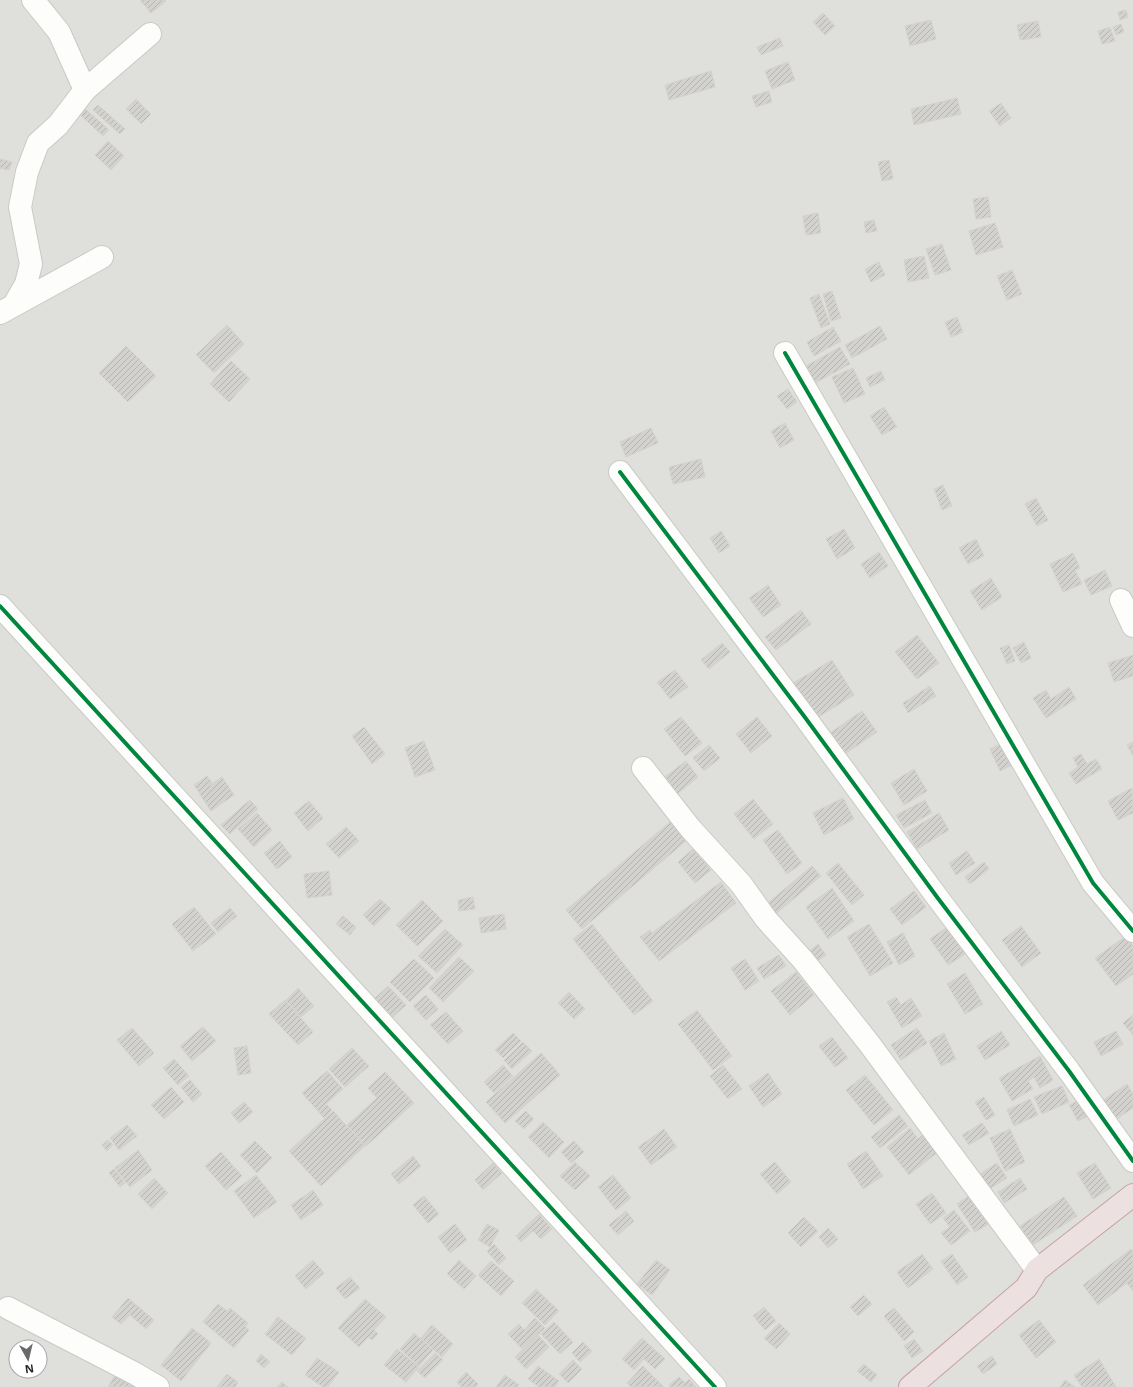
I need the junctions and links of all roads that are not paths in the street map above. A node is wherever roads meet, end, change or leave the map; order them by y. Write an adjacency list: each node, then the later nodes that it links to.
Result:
1 (33, 0): 3 (street)
2 (150, 34): 3 (street)
3 (85, 90): 5 (street)
4 (102, 257): 5 (street)
5 (7, 309)
6 (785, 353): 12 (street)
7 (620, 472): 13 (street)
8 (1121, 600): 10 (street)
9 (0, 606): 18 (street)
10 (1133, 626)
11 (643, 768): 15 (street)
12 (1133, 931)
13 (1133, 1161)
14 (1133, 1195): 15 (highway)
15 (1037, 1270): 19 (highway)
16 (8, 1308): 17 (street)
17 (158, 1387)
18 (715, 1387)
19 (910, 1387)

